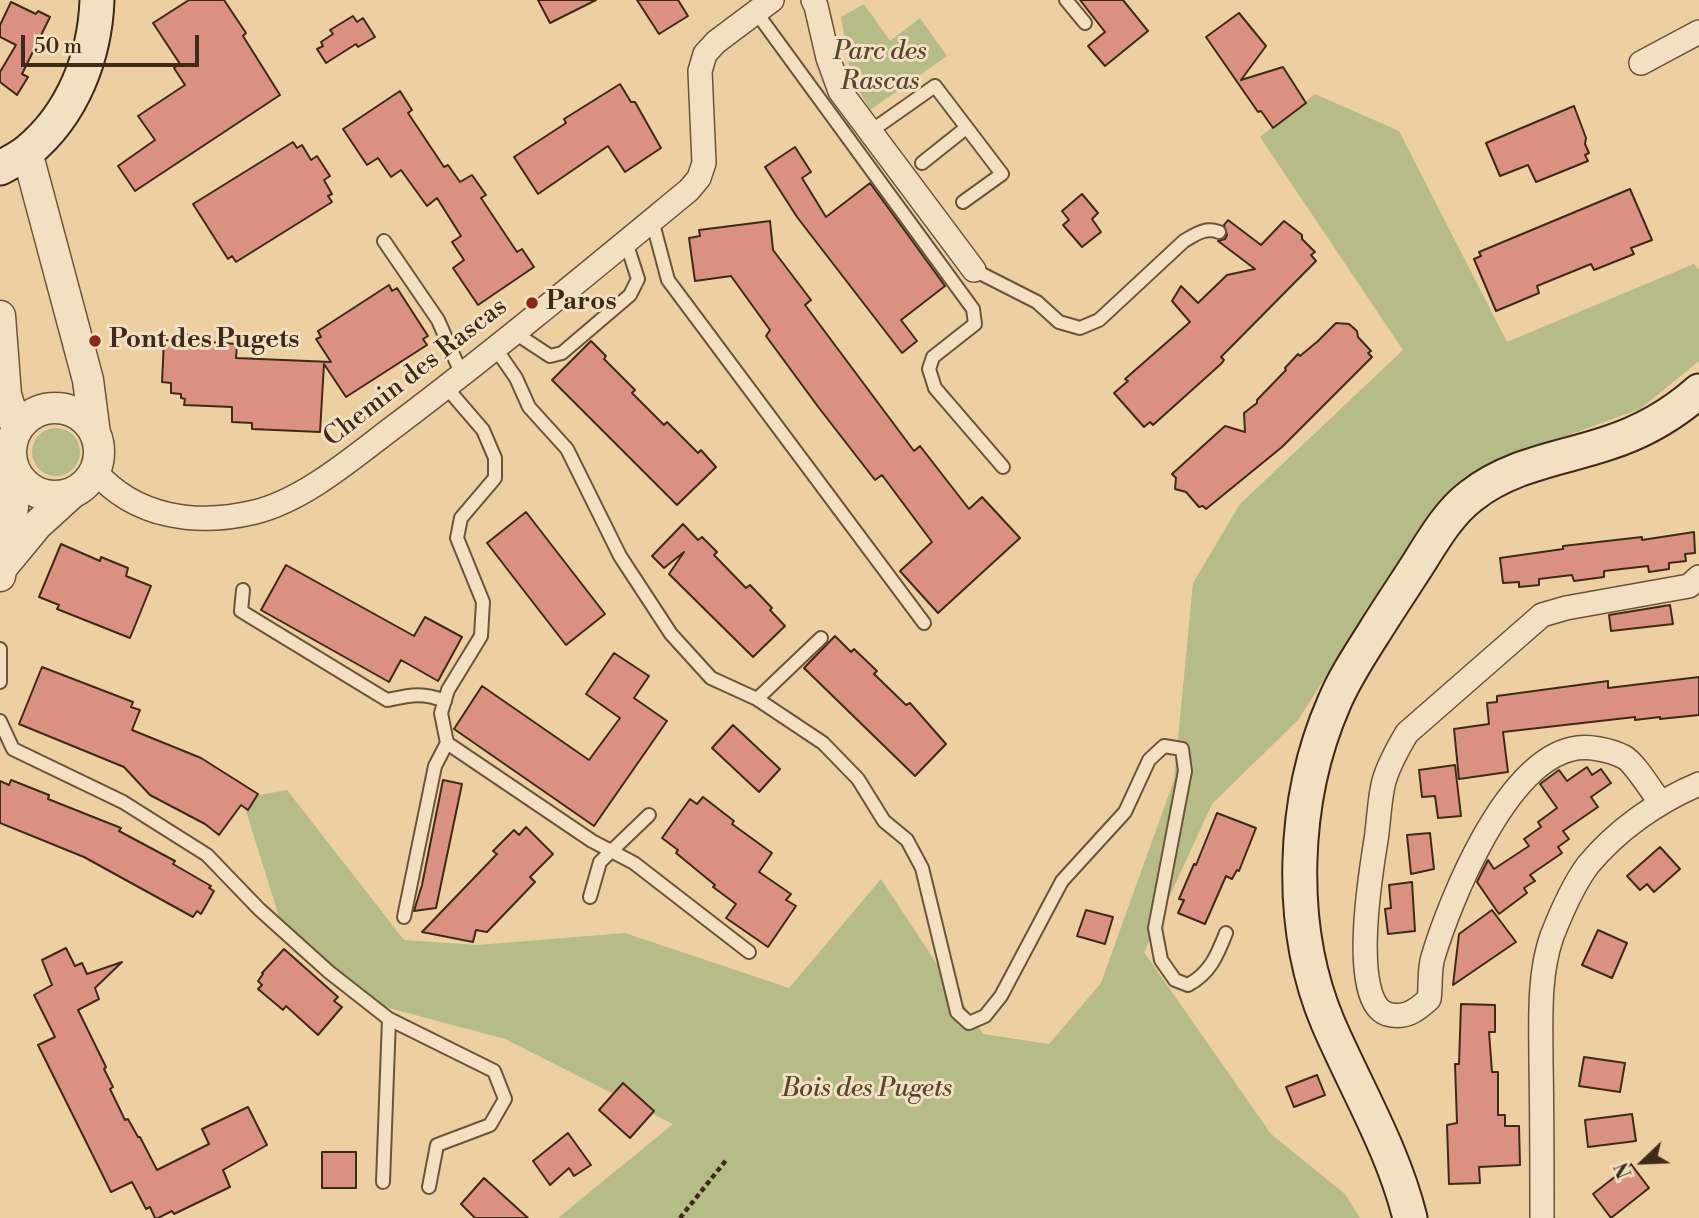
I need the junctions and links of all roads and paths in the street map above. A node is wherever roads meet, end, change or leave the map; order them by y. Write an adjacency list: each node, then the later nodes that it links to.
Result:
1 (97, 0): 10 (main road)
2 (813, 0): 9 (street)
3 (1066, 0): 5 (lane)
4 (754, 7): 13 (street, Chemin des Rascas); 28 (lane)
5 (1085, 23)
6 (1699, 32): 7 (street)
7 (1641, 63)
8 (966, 128): 9 (lane); 11 (lane); 12 (lane)
9 (871, 131): 17 (street)
10 (13, 160): 19 (street)
11 (922, 163)
12 (963, 202)
13 (652, 220): 16 (street, Chemin des Rascas); 34 (lane)
14 (1219, 232): 17 (lane)
15 (384, 241): 22 (lane)
16 (626, 242): 20 (street, Chemin des Rascas); 20 (lane)
17 (974, 270)
18 (2, 327): 24 (street); 25 (street)
19 (74, 332): 24 (street); 26 (street)
20 (514, 334): 21 (street, Chemin des Rascas)
21 (496, 349): 22 (street, Chemin des Rascas); 38 (lane)
22 (454, 381): 29 (street, Chemin des Rascas); 39 (lane)
23 (1699, 391): 55 (main road)
24 (51, 409): 25 (street); 26 (street)
25 (17, 430): 27 (street)
26 (95, 434): 29 (street)
27 (13, 465): 30 (street); 31 (street)
28 (1003, 467)
29 (95, 471): 30 (street)
30 (71, 494): 31 (street)
31 (1, 572)
32 (1699, 577): 43 (street)
33 (243, 590): 39 (lane)
34 (924, 622)
35 (821, 638): 38 (lane)
36 (0, 649): 37 (lane)
37 (0, 682)
38 (757, 699): 48 (lane)
39 (445, 701): 41 (lane)
40 (0, 721): 50 (lane)
41 (447, 743): 45 (lane); 47 (lane)
42 (1699, 784): 43 (street)
43 (1661, 803): 56 (street)
44 (649, 815): 45 (lane)
45 (612, 851): 46 (lane); 49 (lane)
46 (590, 897)
47 (404, 917)
48 (1226, 933)
49 (749, 952)
50 (389, 1019): 52 (lane); 53 (lane)
51 (727, 1160): 54 (path)
52 (383, 1182)
53 (429, 1187)
54 (680, 1218)
55 (1410, 1218)
56 (1542, 1218)

